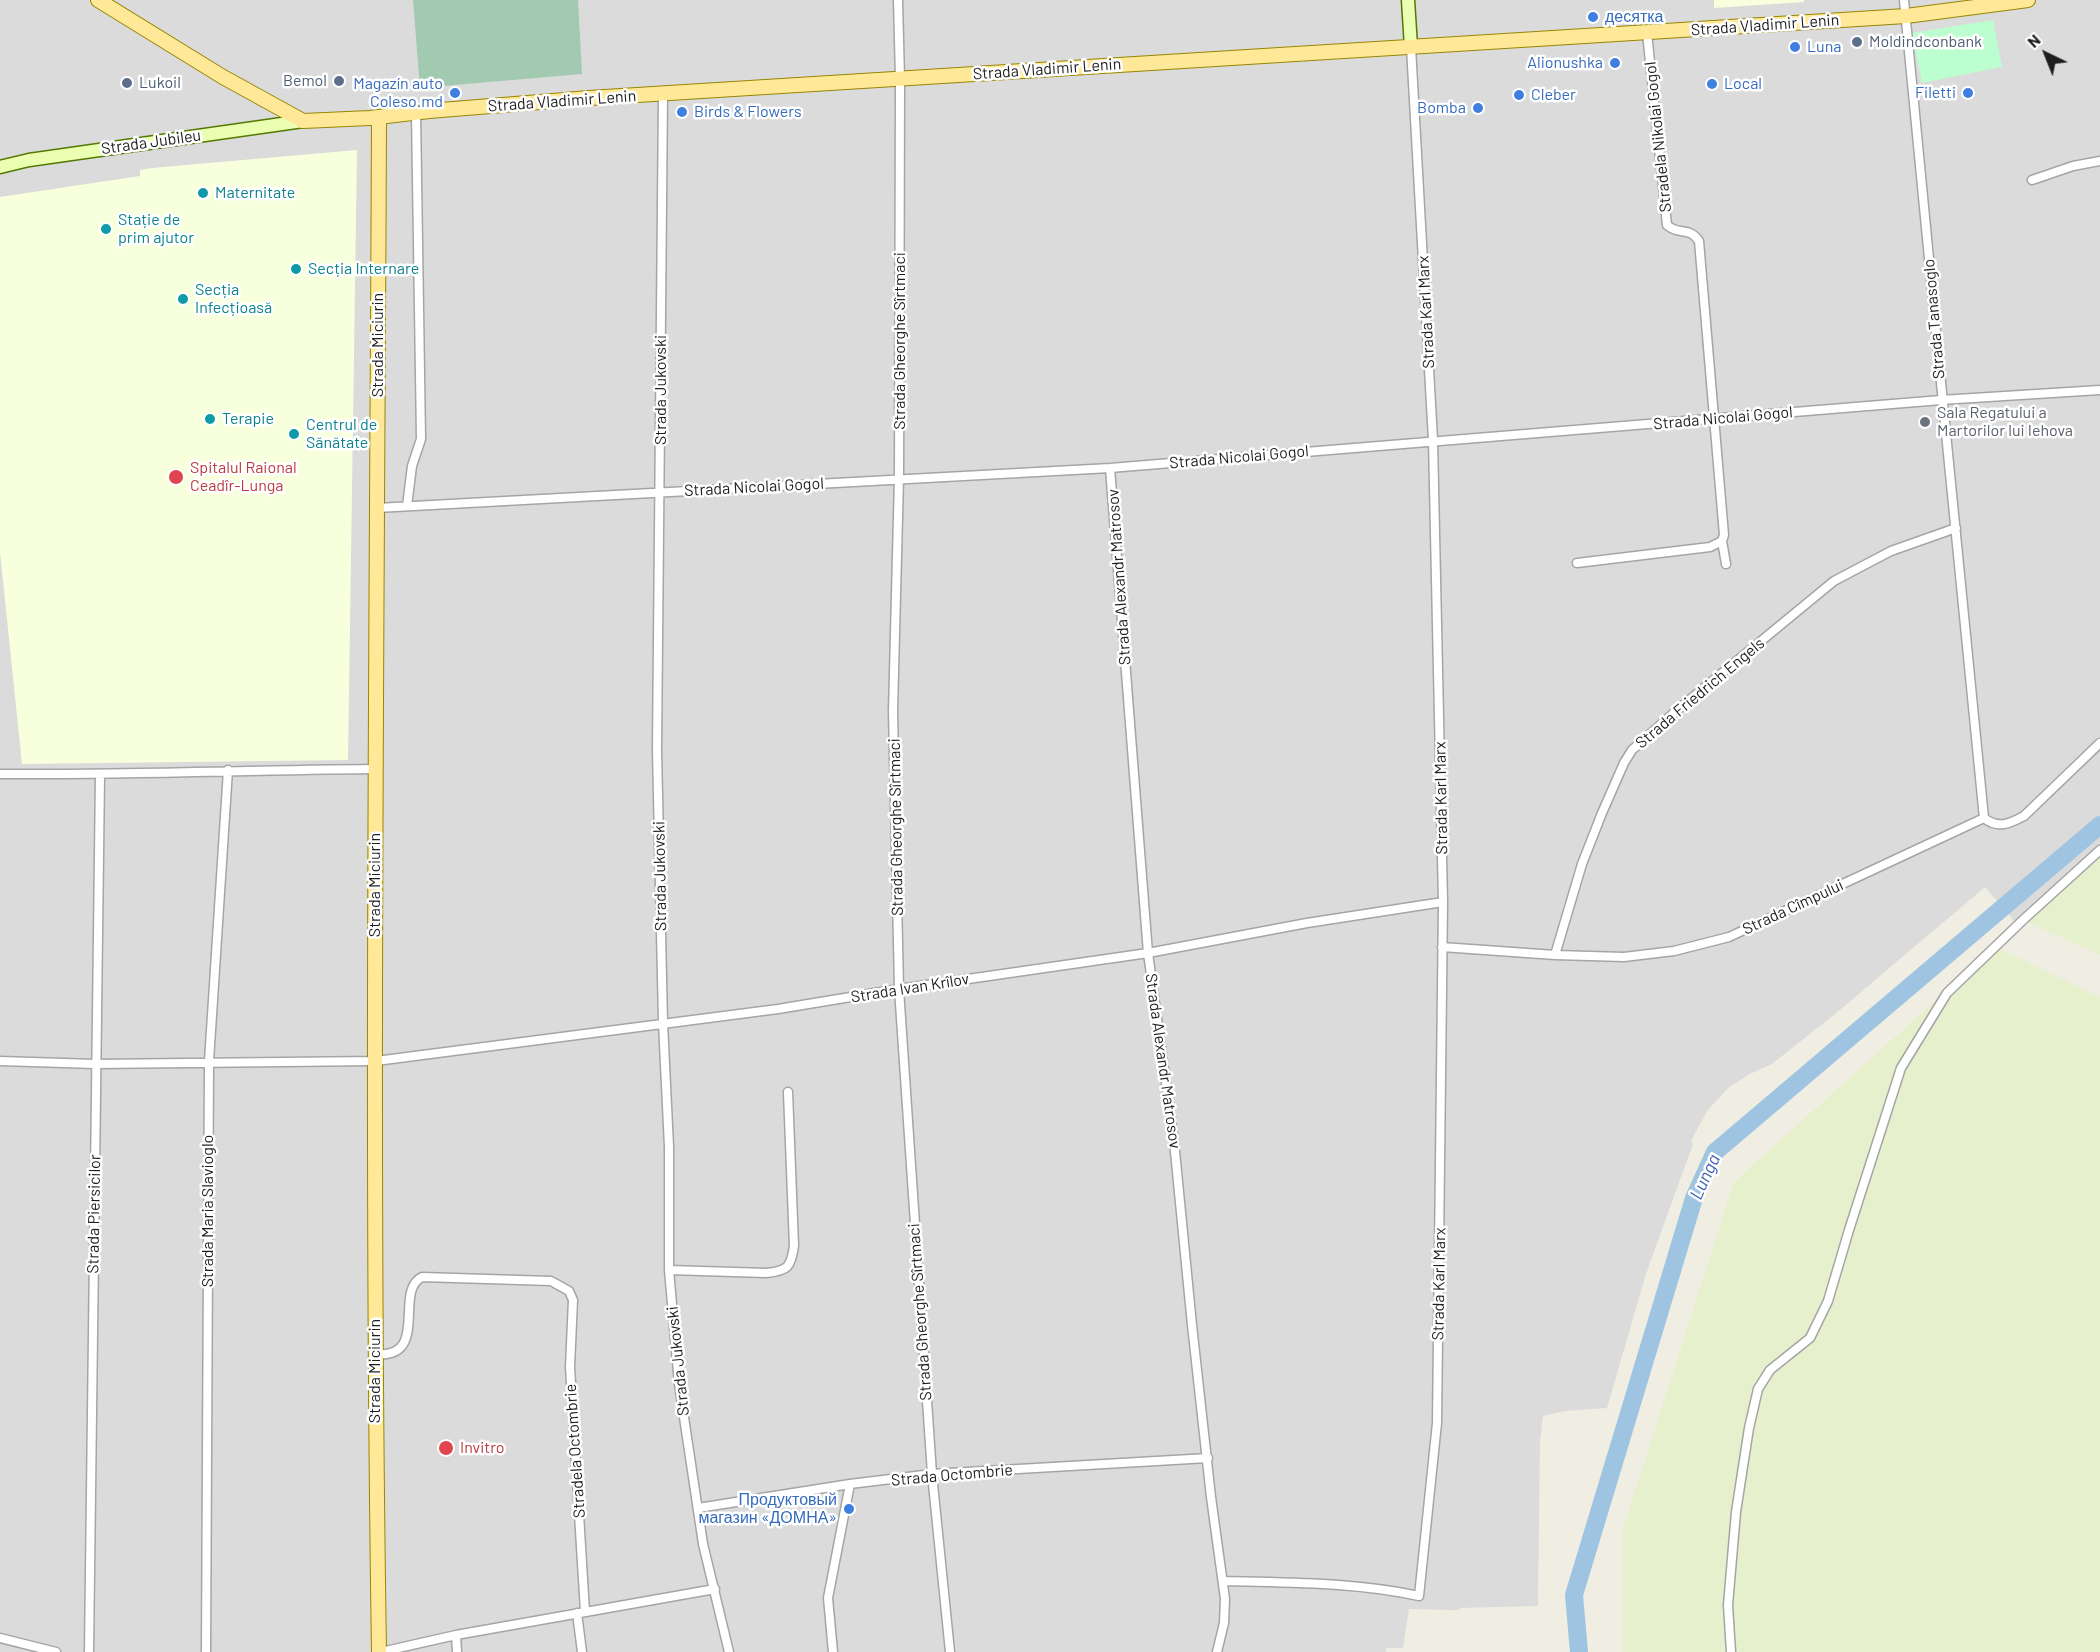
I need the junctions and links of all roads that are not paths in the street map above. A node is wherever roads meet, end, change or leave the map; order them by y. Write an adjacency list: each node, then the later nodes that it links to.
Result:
1 (98, 0): 13 (main road)
2 (898, 0): 9 (street, Strada Gheorghe Sîrtmaci)
3 (1408, 0): 8 (main road, Strada Karl Marx)
4 (1904, 0): 6 (street, Strada Tanasoglo)
5 (2028, 0): 6 (main road, Strada Vladimir Lenin)
6 (1906, 16): 7 (main road, Strada Vladimir Lenin); 18 (street, Strada Tanasoglo)
7 (1647, 33): 8 (main road, Strada Vladimir Lenin); 19 (street, Stradela Nikolai Gogol)
8 (1411, 47): 9 (main road, Strada Vladimir Lenin); 20 (street, Strada Karl Marx)
9 (900, 79): 10 (main road, Strada Vladimir Lenin); 22 (street, Strada Gheorghe Sîrtmaci)
10 (663, 94): 11 (main road, Strada Vladimir Lenin); 23 (street, Strada Jukovski)
11 (416, 113): 12 (main road, Strada Vladimir Lenin); 24 (street)
12 (379, 118): 13 (main road, Strada Vladimir Lenin); 25 (main road, Strada Miciurin)
13 (303, 121): 15 (main road, Strada Jubileu)
14 (2100, 161): 16 (street)
15 (0, 167)
16 (2032, 180)
17 (2100, 390): 18 (street, Strada Nicolai Gogol)
18 (1941, 400): 19 (street, Strada Nicolai Gogol); 26 (street, Strada Tanasoglo)
19 (1714, 419): 20 (street, Strada Nicolai Gogol); 27 (street, Stradela Nikolai Gogol)
20 (1433, 441): 21 (street, Strada Nicolai Gogol); 37 (street, Strada Karl Marx)
21 (1110, 468): 22 (street, Strada Nicolai Gogol); 39 (street, Strada Alexandr Matrosov)
22 (899, 478): 23 (street, Strada Nicolai Gogol); 41 (street, Strada Gheorghe Sîrtmaci)
23 (661, 492): 24 (street, Strada Nicolai Gogol); 42 (street, Strada Jukovski)
24 (407, 506): 25 (street, Strada Nicolai Gogol)
25 (377, 508): 31 (main road, Strada Miciurin)
26 (1956, 528): 35 (street, Strada Tanasoglo); 40 (street, Strada Friedrich Engels)
27 (1722, 542): 28 (street); 29 (street, Stradela Nikolai Gogol)
28 (1577, 562)
29 (1726, 564)
30 (2100, 743): 35 (street)
31 (374, 769): 32 (street); 45 (main road, Strada Miciurin)
32 (228, 770): 34 (street); 44 (street, Strada Maria Slavioglo)
33 (0, 774): 34 (street)
34 (100, 775): 46 (street, Strada Piersicilor)
35 (1984, 818): 40 (street, Strada Cîmpului)
36 (2100, 850): 69 (street)
37 (1443, 902): 38 (street, Strada Karl Marx); 39 (street, Strada Ivan Krîlov)
38 (1442, 947): 40 (street, Strada Cîmpului); 54 (street, Strada Karl Marx)
39 (1148, 953): 41 (street, Strada Ivan Krîlov); 50 (street, Strada Alexandr Matrosov)
40 (1555, 955)
41 (899, 989): 42 (street, Strada Ivan Krîlov); 51 (street, Strada Gheorghe Sîrtmaci)
42 (663, 1023): 45 (street, Strada Ivan Krîlov); 48 (street, Strada Jukovski)
43 (0, 1061): 46 (street, Strada Ivan Krîlov)
44 (209, 1061): 45 (street, Strada Ivan Krîlov); 46 (street, Strada Ivan Krîlov); 61 (street, Strada Maria Slavioglo)
45 (376, 1061): 49 (main road, Strada Miciurin)
46 (95, 1064): 60 (street, Strada Piersicilor)
47 (788, 1092): 48 (street)
48 (669, 1269): 53 (street, Strada Jukovski)
49 (374, 1354): 56 (street, Stradela Octombrie); 62 (main road, Strada Miciurin)
50 (1208, 1458): 51 (street, Strada Octombrie); 54 (street, Strada Alexandr Matrosov)
51 (932, 1474): 52 (street, Strada Octombrie); 67 (street, Strada Gheorghe Sîrtmaci)
52 (850, 1484): 53 (street, Strada Octombrie); 66 (street)
53 (698, 1508): 55 (street, Strada Jukovski)
54 (1224, 1581): 68 (street, Strada Alexandr Matrosov)
55 (716, 1589): 56 (street); 65 (street, Strada Jukovski)
56 (581, 1612): 57 (street); 64 (street, Stradela Octombrie)
57 (456, 1635): 62 (street); 63 (street)
58 (0, 1638): 59 (street)
59 (56, 1652)
60 (88, 1652)
61 (206, 1652)
62 (380, 1652)
63 (458, 1652)
64 (582, 1652)
65 (729, 1652)
66 (833, 1652)
67 (950, 1652)
68 (1217, 1652)
69 (1731, 1652)

